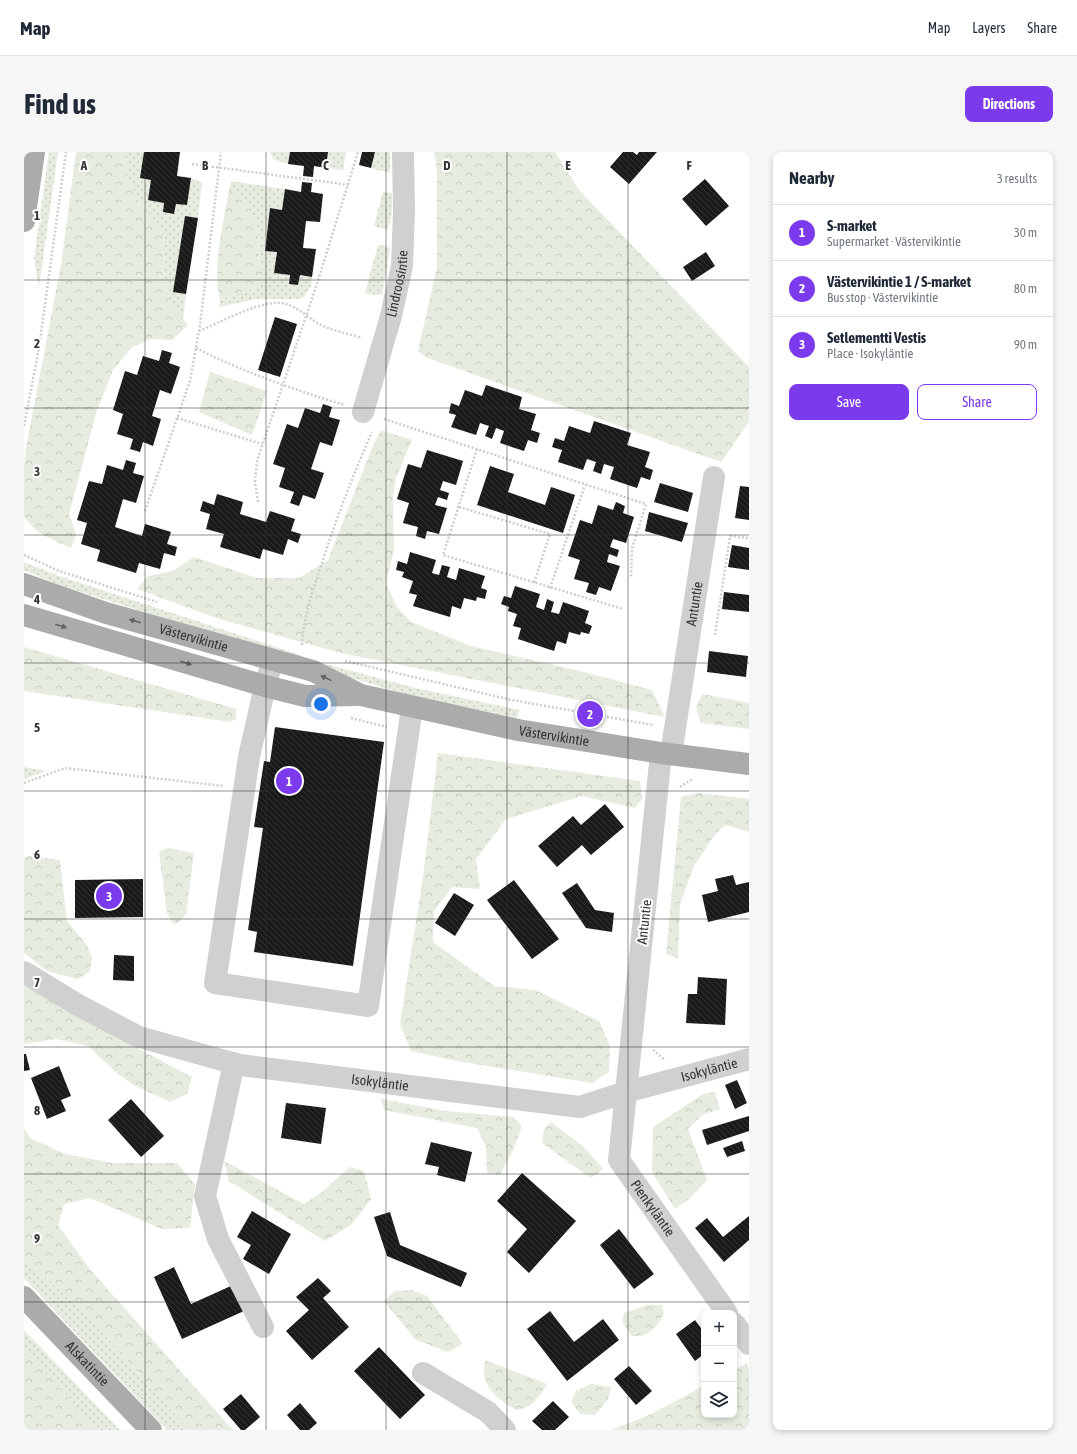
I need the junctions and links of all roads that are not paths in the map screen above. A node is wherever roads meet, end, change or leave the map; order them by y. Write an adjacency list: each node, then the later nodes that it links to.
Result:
1 (34, 152): 3 (main road)
2 (403, 152): 4 (street, Lindroosintie)
3 (24, 221)
4 (371, 414)
5 (714, 477): 12 (street, Antuntie)
6 (24, 584): 8 (main road, Västervikintie, one-way to 6)
7 (24, 615): 9 (main road, Västervikintie, one-way to 9)
8 (273, 660): 9 (street); 10 (main road, Västervikintie, one-way to 8)
9 (265, 686): 10 (main road, Västervikintie); 11 (street)
10 (361, 696): 11 (main road, Västervikintie)
11 (412, 708): 12 (main road, Västervikintie)
12 (666, 754): 13 (main road, Västervikintie); 17 (street, Antuntie)
13 (749, 764)
14 (24, 972): 16 (street, Isokyläntie)
15 (749, 1059): 17 (street, Isokyläntie)
16 (234, 1063): 17 (street, Isokyläntie); 20 (street)
17 (626, 1092): 19 (street, Pienkyläntie)
18 (24, 1298): 24 (main road, Alskatintie)
19 (725, 1310)
20 (263, 1327)
21 (737, 1327): 22 (street)
22 (749, 1344)
23 (423, 1374): 25 (street)
24 (151, 1430)
25 (505, 1430)

